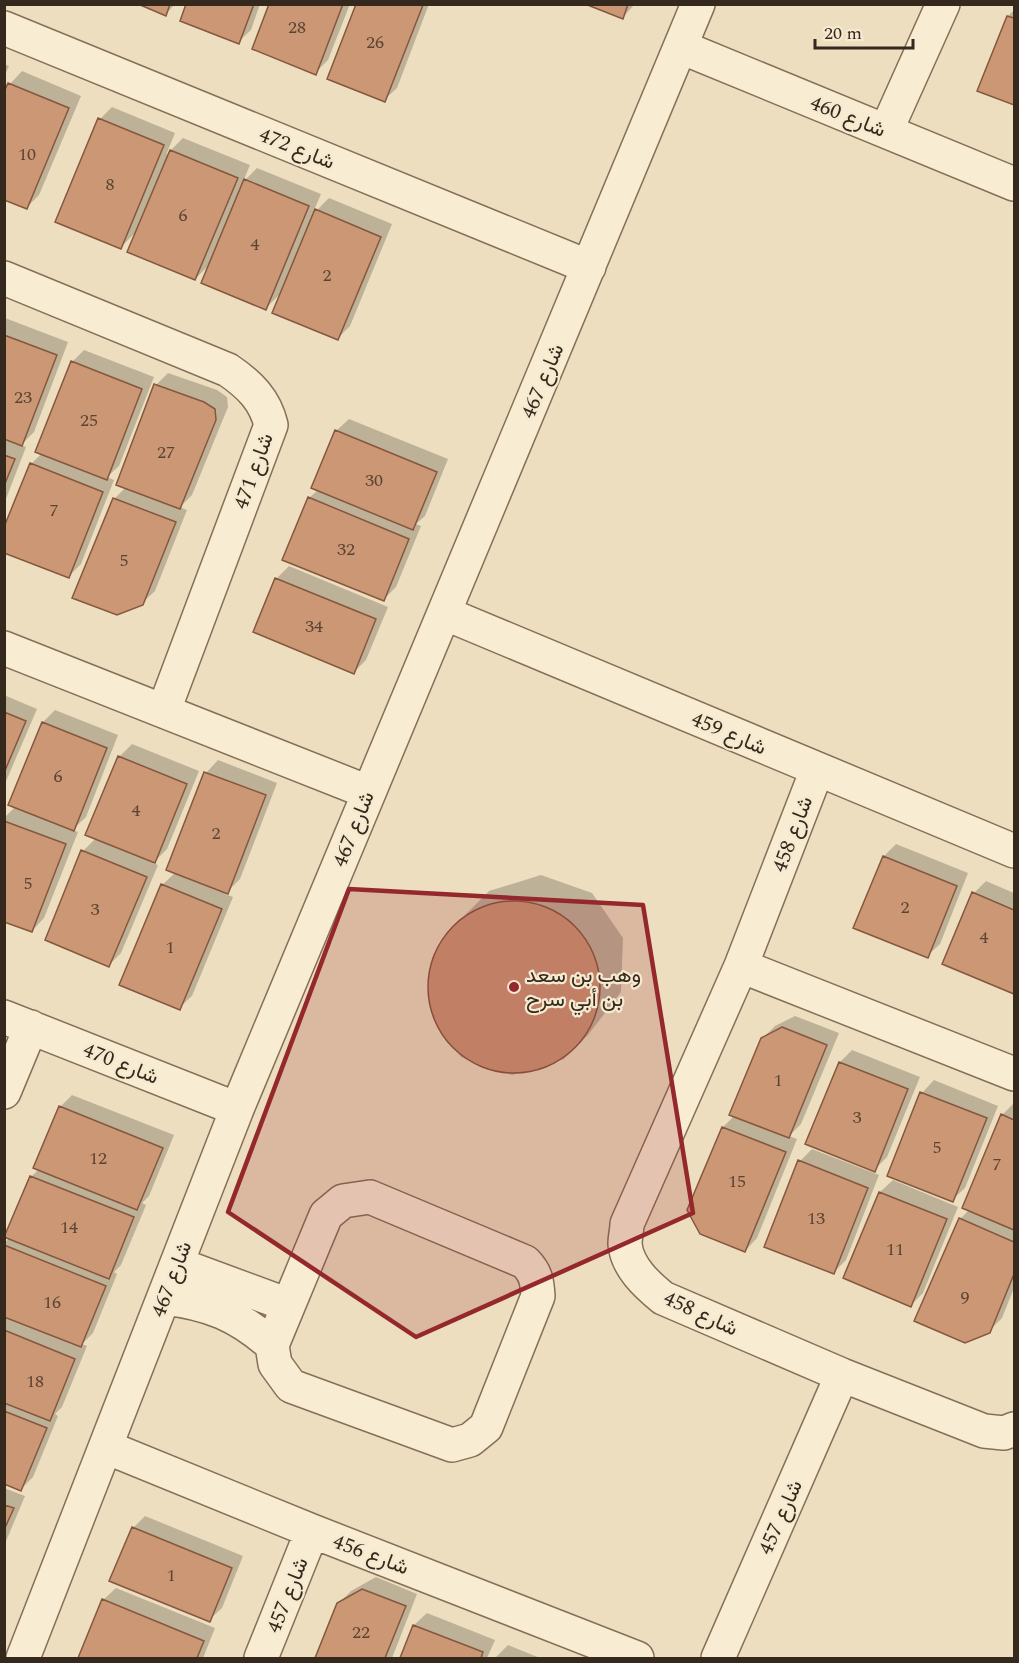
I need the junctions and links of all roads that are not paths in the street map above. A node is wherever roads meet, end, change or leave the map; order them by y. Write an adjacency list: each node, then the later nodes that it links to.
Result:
1 (698, 4): 4 (street, شارع 467)
2 (943, 4): 5 (street)
3 (4, 28): 7 (street, شارع 472)
4 (681, 48): 5 (street, شارع 460); 7 (street, شارع 467)
5 (886, 131): 6 (street, شارع 460)
6 (1014, 184)
7 (589, 267): 9 (street, شارع 467)
8 (4, 278): 11 (street, شارع 471)
9 (444, 613): 12 (street, شارع 459); 13 (street, شارع 467)
10 (4, 648): 11 (street)
11 (164, 710): 13 (street)
12 (817, 770): 14 (street, شارع 459); 15 (street, شارع 458)
13 (368, 792): 19 (street, شارع 467)
14 (1014, 851)
15 (741, 966): 17 (street); 24 (street, شارع 458)
16 (18, 1022): 18 (street); 19 (street, شارع 470)
17 (1014, 1074)
18 (4, 1092)
19 (237, 1109): 20 (street, شارع 467)
20 (177, 1264): 21 (street, شارع 467); 22 (street)
21 (164, 1298): 23 (street); 26 (street, شارع 467)
22 (288, 1305): 23 (street); 23 (street)
23 (272, 1345)
24 (842, 1375): 25 (street, شارع 458); 31 (street, شارع 457)
25 (1014, 1430)
26 (106, 1447): 27 (street, شارع 456); 28 (street, شارع 467)
27 (312, 1531): 29 (street, شارع 457); 30 (street, شارع 456)
28 (23, 1659)
29 (261, 1659)
30 (637, 1659)
31 (718, 1659)

